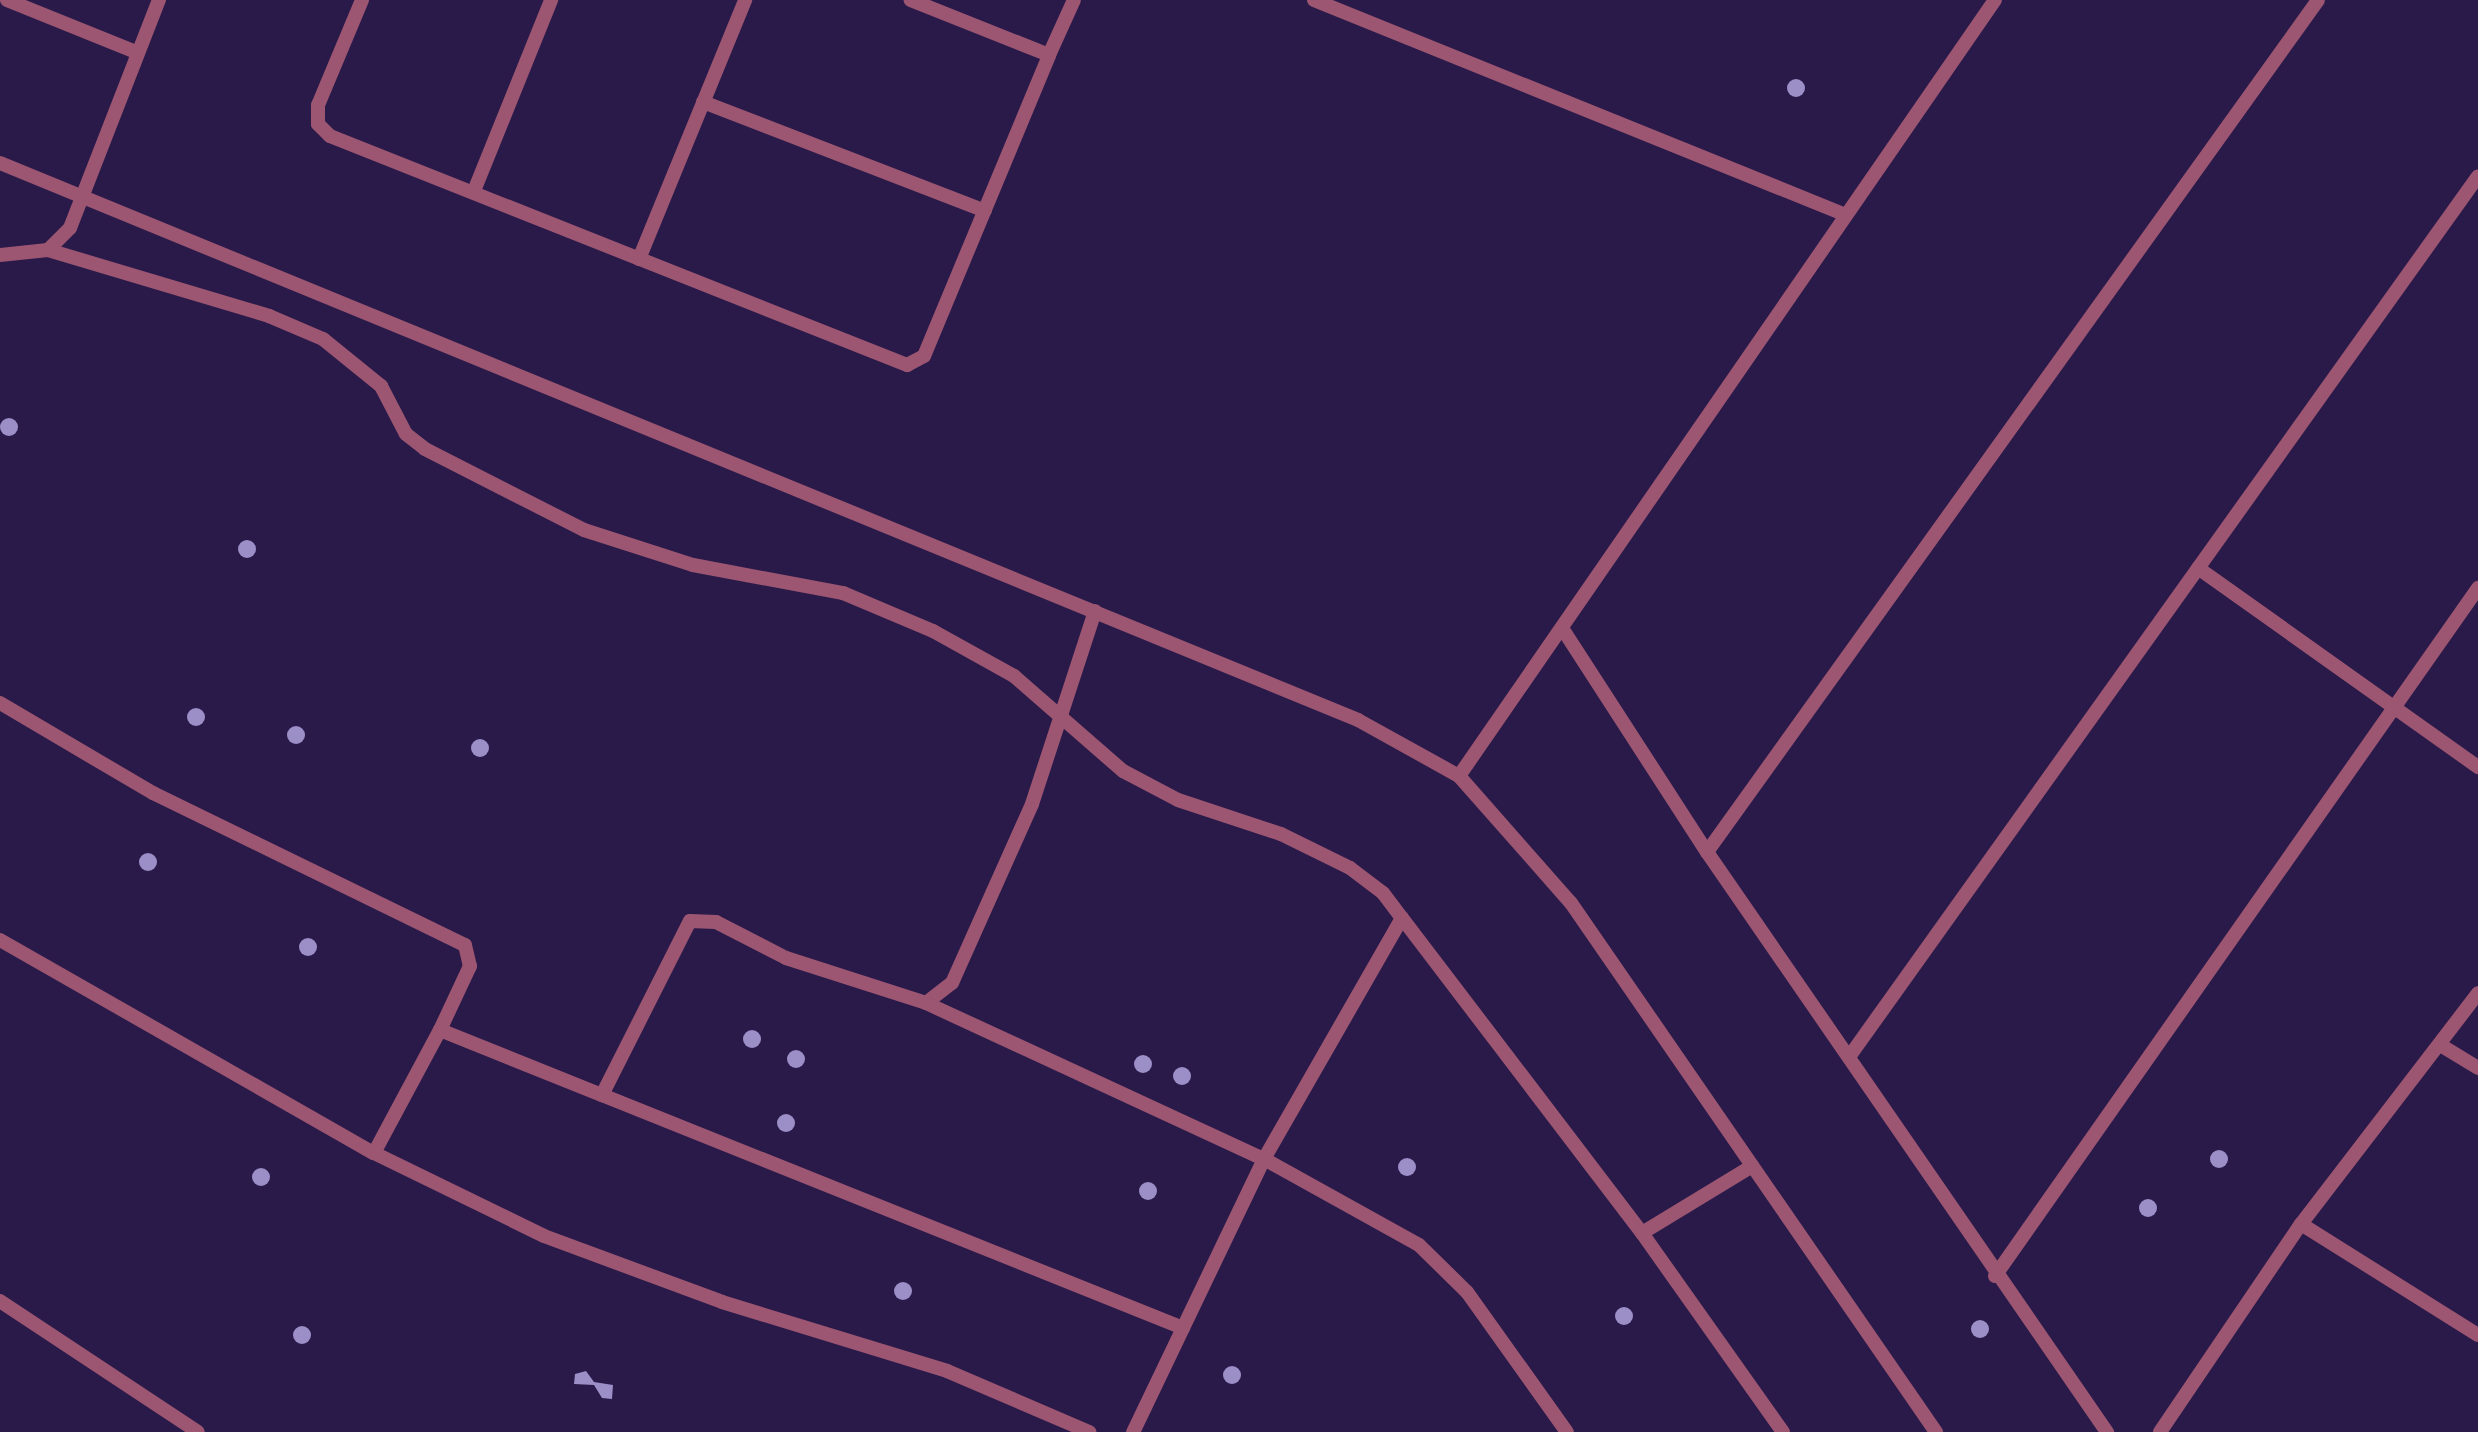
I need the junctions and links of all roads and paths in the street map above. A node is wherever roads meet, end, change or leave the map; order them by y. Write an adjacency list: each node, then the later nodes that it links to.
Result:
1 (7, 0): 11 (street)
2 (159, 0): 11 (street)
3 (362, 0): 16 (street)
4 (551, 0): 16 (street)
5 (745, 0): 13 (street)
6 (911, 0): 12 (street)
7 (1074, 0): 12 (street)
8 (1314, 0): 19 (street)
9 (1995, 0): 19 (street)
10 (2318, 0): 32 (street)
11 (138, 53): 17 (street)
12 (1049, 55): 18 (street)
13 (703, 102): 18 (street); 22 (street)
14 (0, 163): 17 (street)
15 (2478, 176): 23 (street)
16 (474, 191): 22 (street)
17 (81, 193): 20 (street); 25 (street)
18 (985, 211): 22 (street)
19 (1841, 214): 26 (street)
20 (48, 250): 21 (street); 29 (street)
21 (0, 254)
22 (639, 259)
23 (2198, 568): 28 (street); 39 (street)
24 (2478, 588): 28 (street)
25 (1094, 611): 29 (street); 31 (street)
26 (1562, 628): 31 (street); 32 (street)
27 (0, 703): 37 (street)
28 (2392, 712): 30 (street); 47 (street)
29 (1063, 713): 33 (street); 36 (street)
30 (2478, 767)
31 (1459, 776): 44 (street)
32 (1707, 852): 39 (street)
33 (1402, 918): 43 (street); 46 (street)
34 (0, 940): 42 (street)
35 (2478, 993): 38 (street)
36 (926, 1003): 41 (street); 43 (street)
37 (440, 1030): 41 (street); 42 (street)
38 (2442, 1046): 40 (street); 45 (street)
39 (1849, 1057): 47 (street)
40 (2478, 1068)
41 (602, 1095): 49 (street)
42 (374, 1153): 52 (street)
43 (1264, 1158): 49 (street); 54 (street)
44 (1752, 1166): 46 (street); 56 (street)
45 (2301, 1224): 50 (street); 58 (street)
46 (1642, 1233): 55 (street)
47 (1995, 1276): 57 (street)
48 (0, 1301): 51 (street)
49 (1183, 1328): 53 (street)
50 (2478, 1335)
51 (198, 1432)
52 (1089, 1432)
53 (1133, 1432)
54 (1567, 1432)
55 (1783, 1432)
56 (1936, 1432)
57 (2108, 1432)
58 (2160, 1432)

